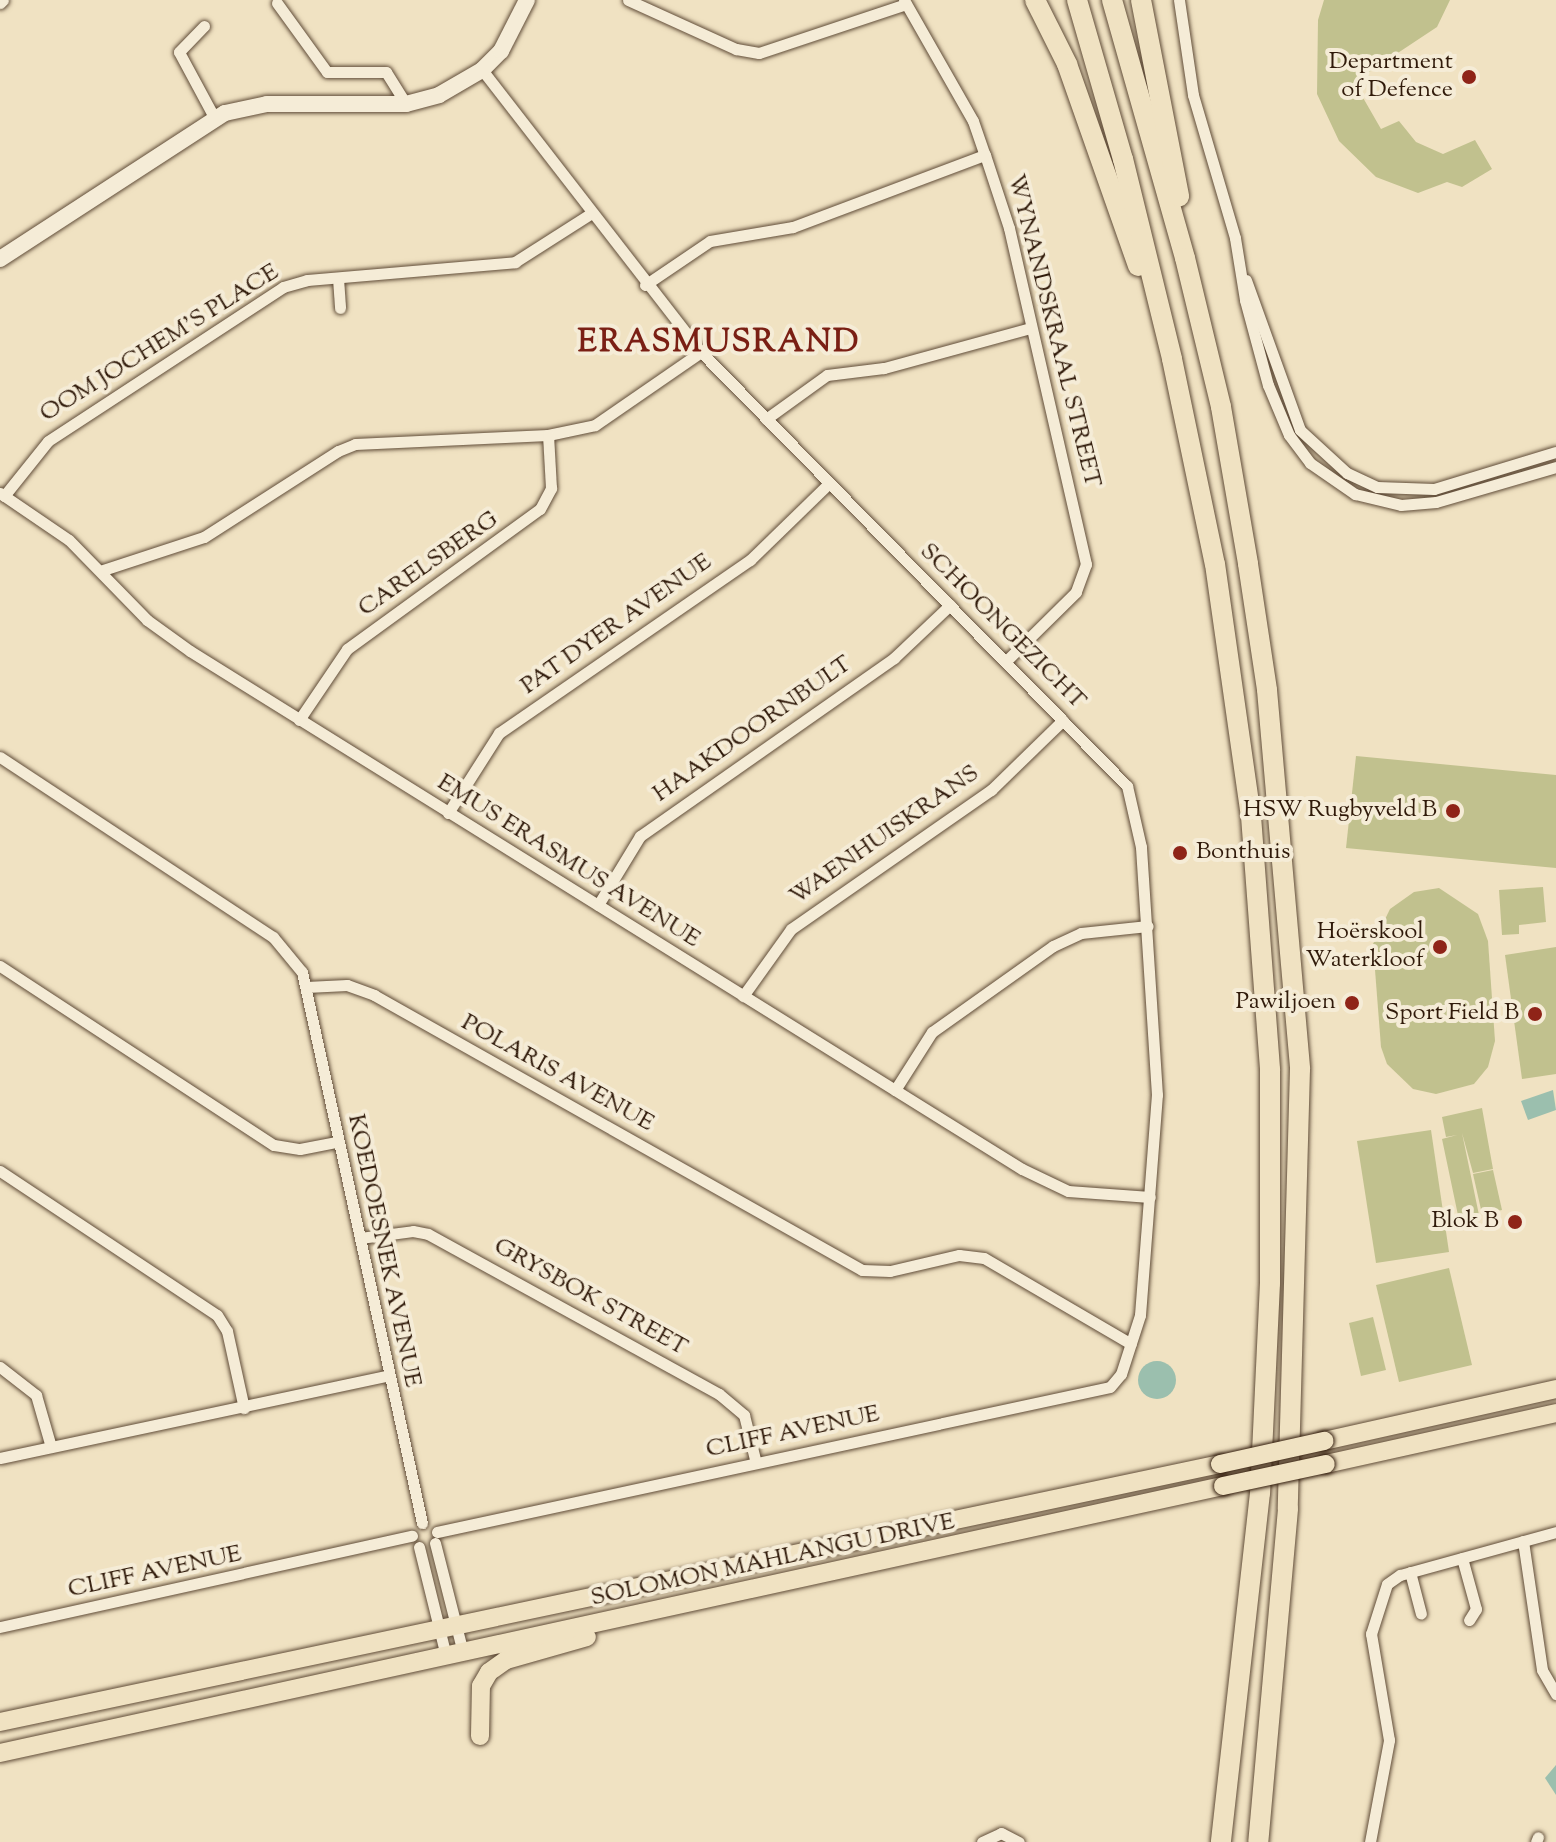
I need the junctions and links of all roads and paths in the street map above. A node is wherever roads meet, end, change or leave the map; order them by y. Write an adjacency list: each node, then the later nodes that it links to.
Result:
1 (527, 0): 11 (main road)
2 (628, 0): 8 (street)
3 (1035, 0): 24 (highway)
4 (1077, 0): 24 (highway)
5 (1112, 0): 16 (highway)
6 (1141, 0): 16 (highway)
7 (1179, 0): 18 (street)
8 (905, 2): 14 (street, WYNANDSKRAAL STREET)
9 (277, 3): 12 (street)
10 (204, 26): 13 (street)
11 (482, 70): 12 (main road); 15 (street, SCHOONGEZICHT)
12 (406, 104): 13 (main road)
13 (214, 117): 17 (main road)
14 (985, 155): 20 (street); 22 (street, WYNANDSKRAAL STREET)
15 (590, 214): 19 (street, OOM JOCHEM'S PLACE); 20 (street, SCHOONGEZICHT)
16 (1185, 258): 77 (highway)
17 (0, 259)
18 (1244, 276): 27 (street); 28 (street)
19 (338, 278): 21 (street); 30 (street, OOM JOCHEM'S PLACE)
20 (645, 285): 23 (street, SCHOONGEZICHT)
21 (340, 308)
22 (1030, 328): 25 (street); 33 (street, WYNANDSKRAAL STREET)
23 (701, 352): 25 (street, SCHOONGEZICHT); 26 (street)
24 (1172, 359): 76 (highway)
25 (766, 419): 29 (street, SCHOONGEZICHT)
26 (548, 435): 31 (street); 34 (street, CARELSBERG)
27 (1556, 452)
28 (1556, 467)
29 (827, 485): 32 (street, SCHOONGEZICHT); 37 (street, PAT DYER AVENUE)
30 (2, 494): 31 (street, EMUS ERASMUS AVENUE)
31 (103, 570): 34 (street, EMUS ERASMUS AVENUE)
32 (950, 605): 33 (street, SCHOONGEZICHT); 38 (street, HAAKDOORNBULT)
33 (1006, 661): 35 (street, SCHOONGEZICHT)
34 (299, 720): 37 (street, EMUS ERASMUS AVENUE)
35 (1063, 720): 39 (street, SCHOONGEZICHT); 42 (street, WAENHUISKRANS)
36 (0, 757): 41 (street)
37 (448, 813): 38 (street, EMUS ERASMUS AVENUE)
38 (598, 905): 42 (street, EMUS ERASMUS AVENUE)
39 (1148, 926): 43 (street); 46 (street, SCHOONGEZICHT)
40 (0, 966): 44 (street)
41 (306, 987): 44 (street, KOEDOESNEK AVENUE); 48 (street, POLARIS AVENUE)
42 (743, 996): 43 (street, EMUS ERASMUS AVENUE)
43 (895, 1090): 46 (street, EMUS ERASMUS AVENUE)
44 (335, 1142): 47 (street, KOEDOESNEK AVENUE)
45 (0, 1171): 52 (street)
46 (1150, 1197): 48 (street, SCHOONGEZICHT)
47 (360, 1238): 50 (street, KOEDOESNEK AVENUE); 56 (street, GRYSBOK STREET)
48 (1131, 1344): 56 (street, CLIFF AVENUE)
49 (0, 1367): 54 (street)
50 (387, 1376): 52 (street); 57 (street, KOEDOESNEK AVENUE)
51 (1556, 1389): 68 (main road, SOLOMON MAHLANGU DRIVE, bridge)
52 (244, 1408): 54 (street)
53 (1556, 1413): 64 (main road, SOLOMON MAHLANGU DRIVE, bridge)
54 (51, 1447): 55 (street)
55 (0, 1458)
56 (756, 1463): 59 (street, CLIFF AVENUE)
57 (422, 1523): 59 (street); 61 (street)
58 (1556, 1532): 60 (street)
59 (436, 1538): 61 (street, CLIFF AVENUE); 68 (street)
60 (1523, 1541): 62 (street); 70 (street)
61 (416, 1542): 67 (street, CLIFF AVENUE); 68 (street)
62 (1462, 1558): 63 (street); 66 (street)
63 (1410, 1572): 65 (street); 78 (street)
64 (763, 1587): 69 (main road, SOLOMON MAHLANGU DRIVE); 72 (main road)
65 (1421, 1614)
66 (1469, 1620)
67 (0, 1627)
68 (448, 1630): 69 (street); 69 (street); 71 (main road, SOLOMON MAHLANGU DRIVE)
69 (454, 1655): 73 (main road, SOLOMON MAHLANGU DRIVE)
70 (1556, 1694)
71 (0, 1722)
72 (480, 1736)
73 (0, 1753)
74 (982, 1842): 75 (street)
75 (1019, 1842)
76 (1221, 1842)
77 (1258, 1842)
78 (1370, 1842)

